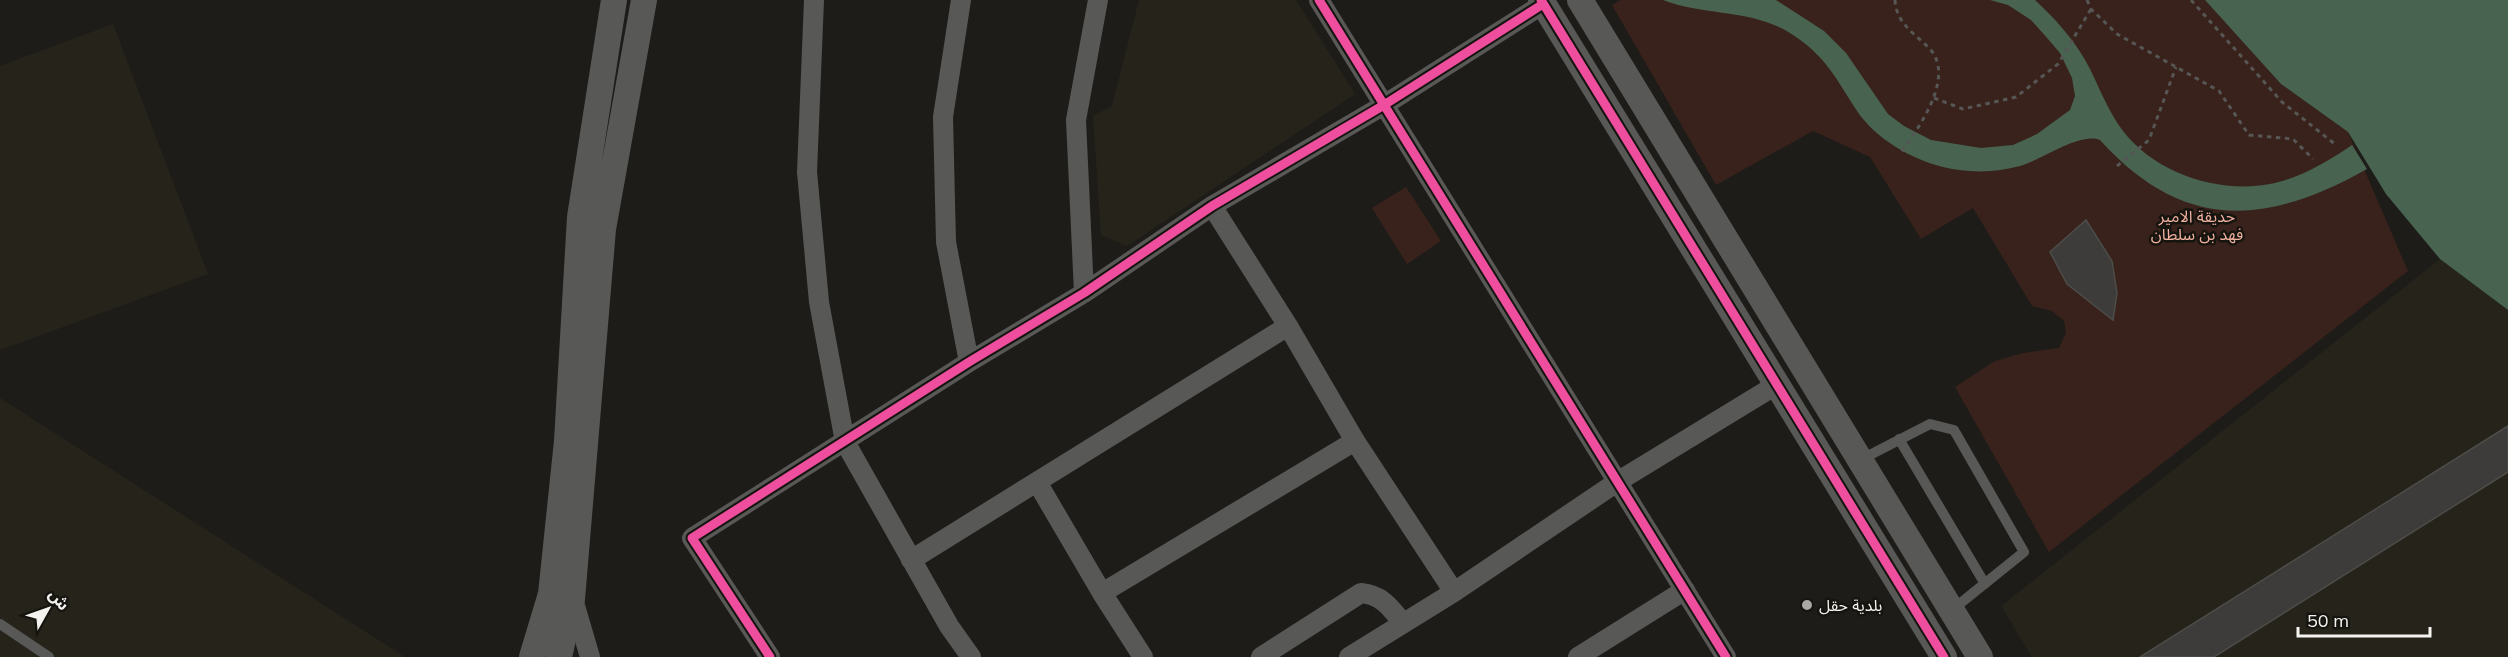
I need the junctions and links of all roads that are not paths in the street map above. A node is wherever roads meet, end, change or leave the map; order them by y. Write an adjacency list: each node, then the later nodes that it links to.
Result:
1 (614, 0): 33 (street)
2 (644, 0): 27 (street)
3 (814, 0): 17 (street)
4 (961, 0): 13 (street)
5 (1098, 0): 11 (street)
6 (1319, 0): 9 (street)
7 (1580, 0): 18 (street)
8 (1542, 2): 9 (street); 14 (street)
9 (1384, 105): 10 (street); 20 (street)
10 (1212, 206): 11 (street); 12 (street)
11 (1084, 293): 13 (street)
12 (1288, 326): 16 (street); 19 (street)
13 (969, 362): 17 (street)
14 (1776, 385): 20 (street); 28 (street)
15 (1899, 439): 18 (lane); 22 (lane); 22 (lane)
16 (1355, 441): 25 (street); 26 (street)
17 (844, 442): 21 (street); 36 (street)
18 (1860, 460): 23 (street)
19 (1037, 482): 21 (street); 26 (street)
20 (1617, 482): 24 (street); 25 (street)
21 (911, 560): 37 (street)
22 (1985, 584): 29 (lane)
23 (1938, 587): 28 (street); 29 (street)
24 (1685, 590): 41 (street); 42 (street)
25 (1454, 592): 30 (street)
26 (1102, 593): 38 (street)
27 (572, 599): 34 (street); 35 (street)
28 (1911, 604): 43 (street)
29 (1952, 610): 44 (street)
30 (1403, 623): 39 (street); 40 (street)
31 (0, 624): 32 (lane)
32 (49, 657)
33 (532, 657)
34 (559, 657)
35 (590, 657)
36 (770, 657)
37 (971, 657)
38 (1143, 657)
39 (1261, 657)
40 (1349, 657)
41 (1578, 657)
42 (1726, 657)
43 (1944, 657)
44 (1980, 657)

